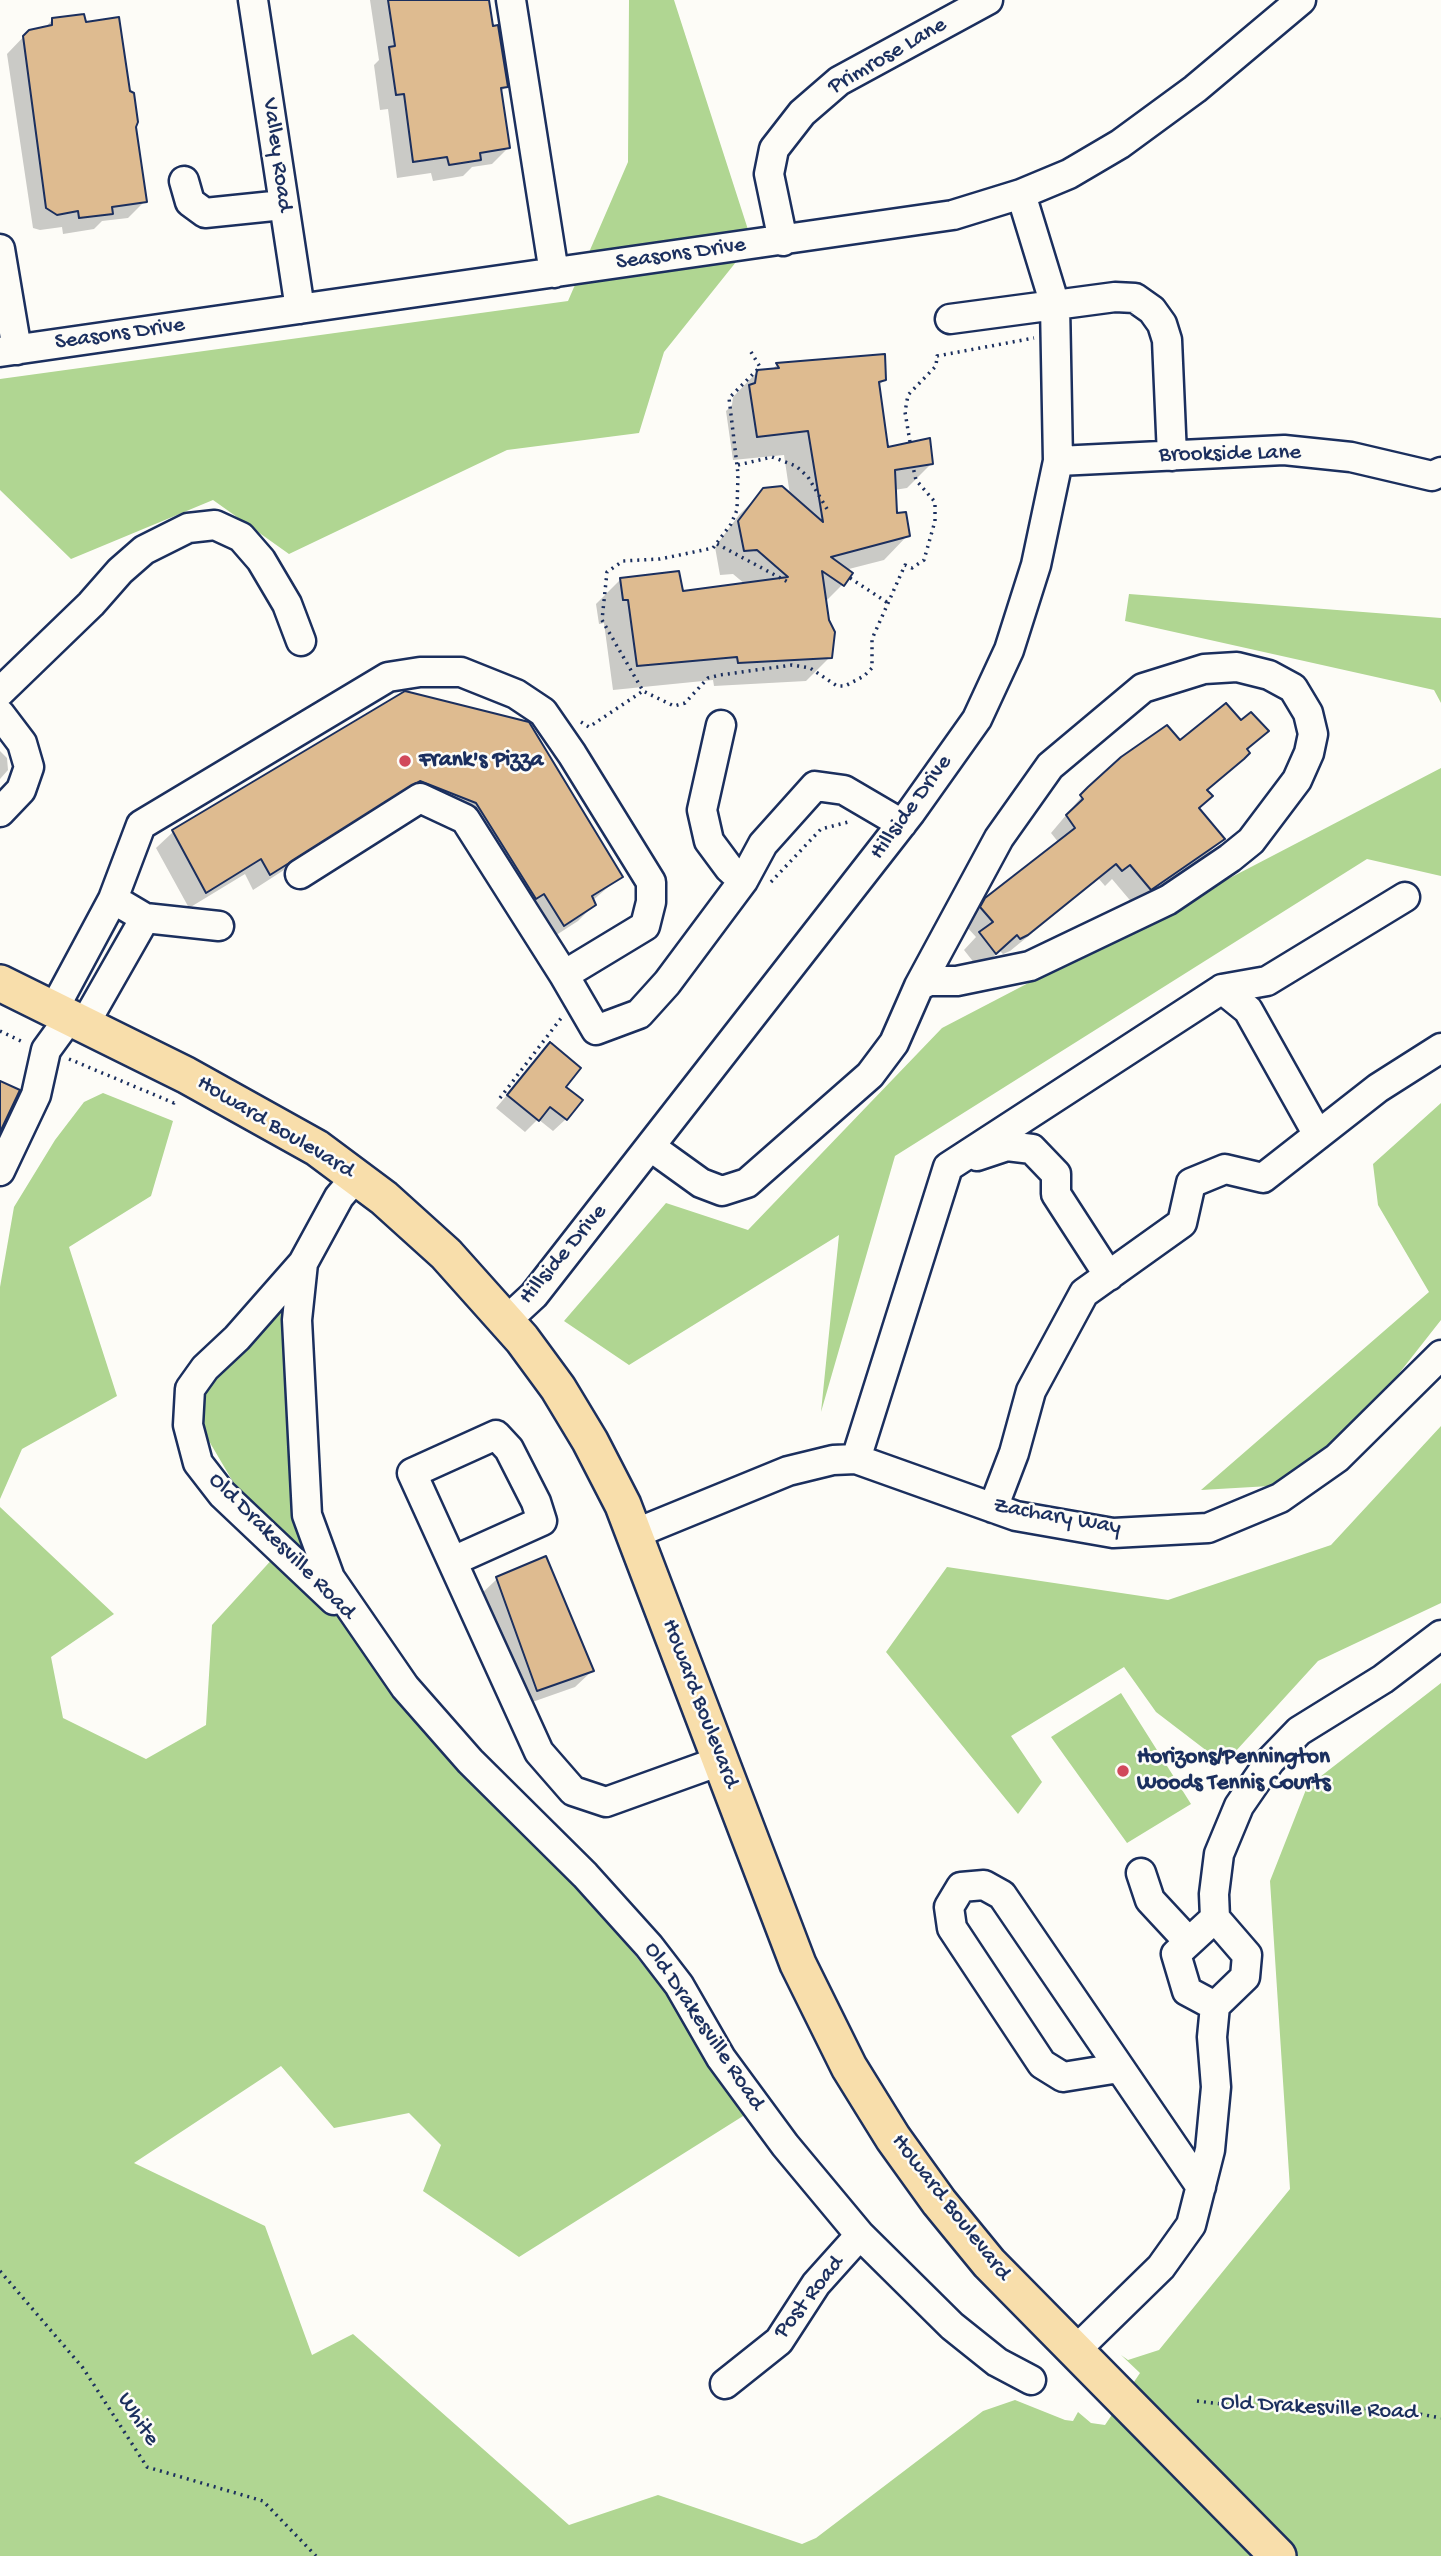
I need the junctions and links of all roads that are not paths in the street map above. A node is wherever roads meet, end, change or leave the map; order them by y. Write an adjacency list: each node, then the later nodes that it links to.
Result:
1 (253, 0): 7 (street, Valley Road)
2 (511, 0): 10 (street)
3 (988, 0): 8 (street, Primrose Lane)
4 (1301, 0): 6 (street, Seasons Drive)
5 (184, 181): 7 (street)
6 (1021, 194): 8 (street, Seasons Drive); 11 (street, Hillside Drive)
7 (283, 205): 12 (street, Valley Road)
8 (783, 241): 10 (street, Seasons Drive)
9 (0, 249): 14 (street)
10 (554, 273): 12 (street, Seasons Drive)
11 (1055, 305): 13 (street); 15 (street); 16 (street, Hillside Drive)
12 (300, 309): 14 (street, Seasons Drive)
13 (950, 319)
14 (8, 351)
15 (1172, 456): 16 (street, Brookside Lane); 17 (street, Brookside Lane)
16 (1058, 461): 23 (street, Hillside Drive)
17 (1441, 472)
18 (301, 641): 19 (street)
19 (0, 692)
20 (0, 714): 22 (street)
21 (721, 725): 25 (street)
22 (0, 812)
23 (902, 824): 25 (street); 37 (street, Hillside Drive)
24 (300, 874): 30 (street)
25 (743, 881): 30 (street)
26 (1405, 897): 33 (street)
27 (113, 899): 28 (street); 30 (street); 34 (street)
28 (145, 918): 29 (street); 34 (street)
29 (219, 926)
30 (564, 975)
31 (0, 983): 34 (main road, Howard Boulevard)
32 (919, 986): 32 (street); 37 (street)
33 (1222, 989): 36 (street); 38 (street)
34 (69, 1017): 39 (street); 40 (main road, Howard Boulevard)
35 (1441, 1048): 36 (street)
36 (1318, 1135): 42 (street)
37 (651, 1147): 43 (street, Hillside Drive)
38 (948, 1167): 42 (street); 45 (street)
39 (0, 1171)
40 (357, 1176): 41 (street, Old Drakesville Road); 43 (main road, Howard Boulevard)
41 (303, 1263): 49 (street, Old Drakesville Road); 49 (street, Old Drakesville Road)
42 (1109, 1276): 46 (street)
43 (507, 1320): 47 (main road, Howard Boulevard)
44 (1441, 1355): 46 (street, Zachary Way)
45 (856, 1459): 46 (street, Zachary Way); 47 (street, Zachary Way)
46 (993, 1508)
47 (634, 1534): 51 (main road, Howard Boulevard)
48 (453, 1561): 48 (street); 51 (street)
49 (361, 1625): 58 (street, Old Drakesville Road)
50 (1441, 1634): 53 (street)
51 (720, 1761): 59 (main road, Howard Boulevard)
52 (1141, 1873): 54 (street)
53 (1215, 1918): 54 (street); 55 (street)
54 (1189, 1942): 55 (street)
55 (1215, 2006): 57 (street)
56 (1119, 2068): 56 (street); 57 (street)
57 (1201, 2187): 59 (street)
58 (860, 2235): 60 (street, Old Drakesville Road); 61 (street, Post Road)
59 (1075, 2351): 62 (main road, Howard Boulevard)
60 (1031, 2380)
61 (725, 2384)
62 (1278, 2556)

